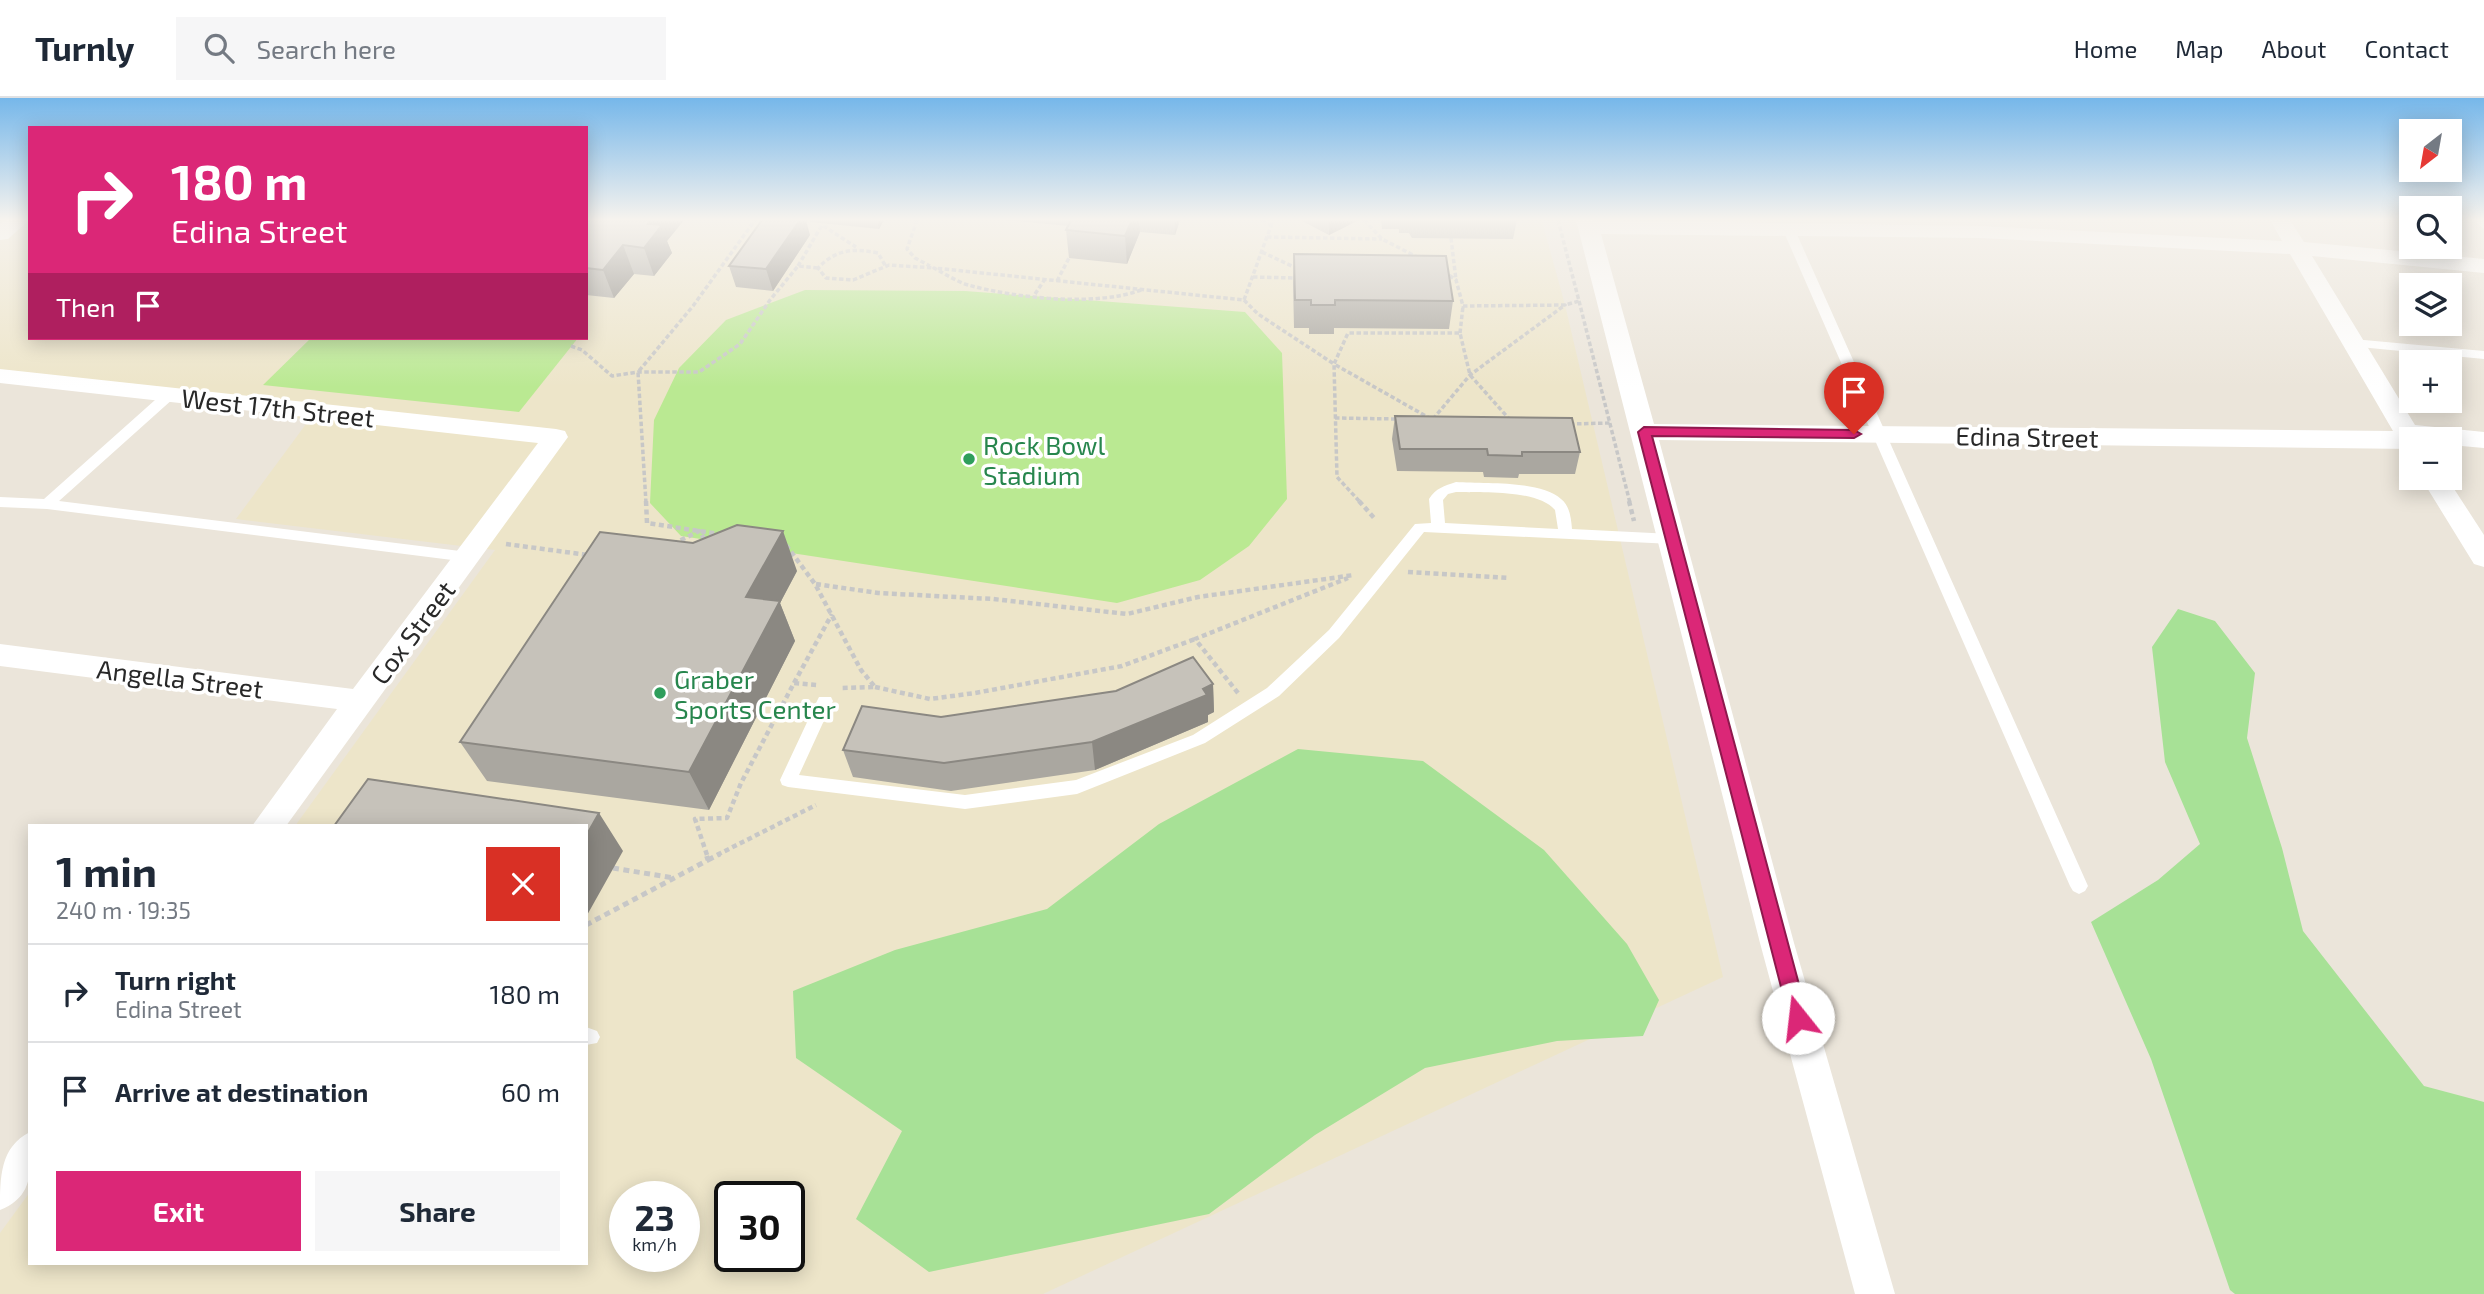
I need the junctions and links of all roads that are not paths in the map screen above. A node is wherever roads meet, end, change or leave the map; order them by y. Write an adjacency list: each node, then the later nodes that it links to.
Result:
1 (1601, 276): 9 (street)
2 (1810, 276): 10 (lane)
3 (2313, 276): 4 (street)
4 (2353, 343): 5 (lane); 8 (street)
5 (2484, 355)
6 (0, 376): 7 (street, West 17th Street)
7 (169, 395): 12 (street, West 17th Street); 17 (lane)
8 (2403, 427)
9 (1644, 432): 10 (street, Edina Street); 20 (street)
10 (1881, 434): 11 (street, Edina Street); 27 (lane)
11 (2399, 437)
12 (556, 438): 21 (street, Cox Street)
13 (2462, 439): 14 (street, Edina Street)
14 (2484, 440)
15 (2442, 490): 22 (street)
16 (0, 502): 17 (lane)
17 (47, 504): 21 (lane)
18 (1438, 526): 19 (lane); 19 (lane); 25 (lane)
19 (1566, 535): 20 (lane)
20 (1672, 540): 30 (street)
21 (474, 549): 24 (street, Cox Street)
22 (2484, 558)
23 (0, 655): 24 (street, Angella Street)
24 (360, 701): 26 (street, Cox Street)
25 (825, 701)
26 (269, 824)
27 (2079, 886)
28 (28, 1154): 29 (street)
29 (0, 1191)
30 (1875, 1294)

